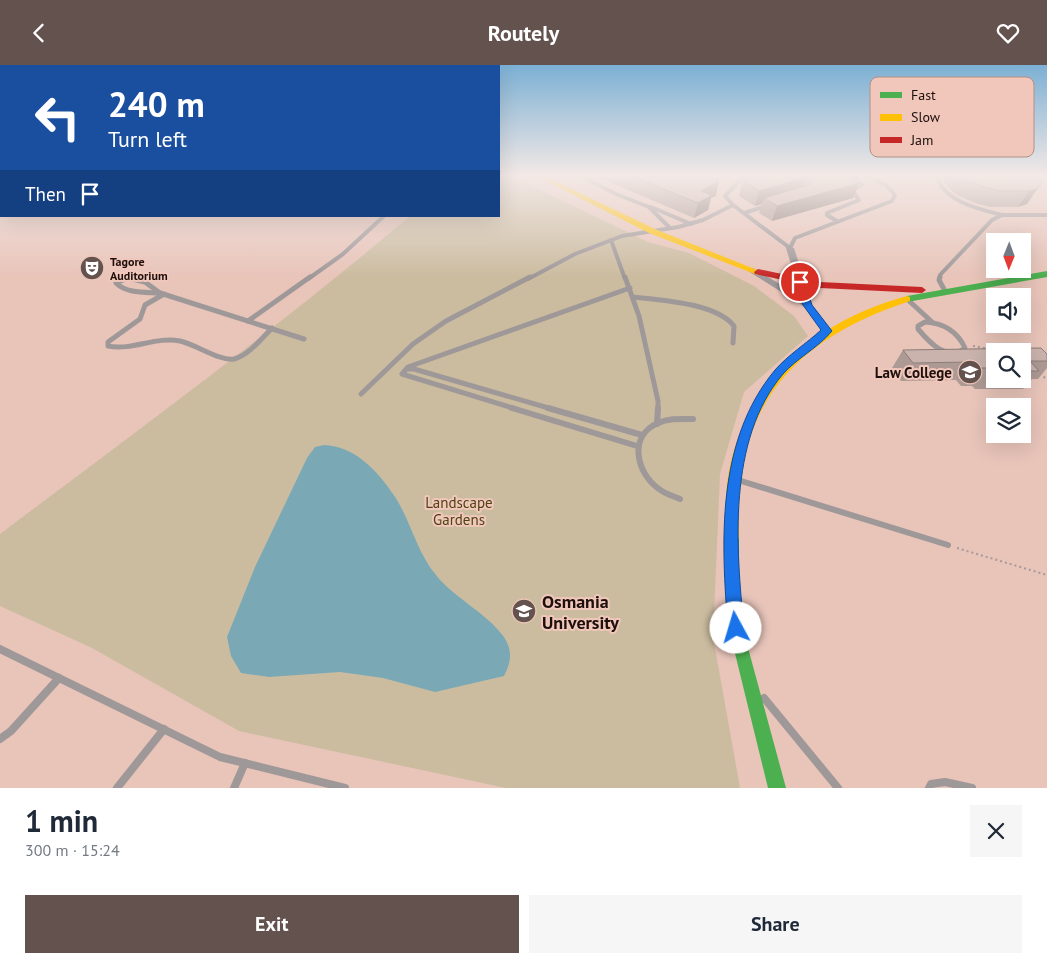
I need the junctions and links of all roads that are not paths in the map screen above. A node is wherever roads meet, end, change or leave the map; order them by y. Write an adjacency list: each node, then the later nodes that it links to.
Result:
1 (608, 210): 17 (main road)
2 (652, 210): 16 (lane)
3 (659, 210): 15 (lane)
4 (725, 210): 15 (lane)
5 (740, 210): 10 (lane)
6 (756, 210): 10 (lane)
7 (835, 210): 14 (lane)
8 (871, 210): 14 (lane)
9 (987, 210): 11 (lane)
10 (744, 213): 19 (lane)
11 (1002, 215): 12 (lane); 24 (lane)
12 (1047, 215)
13 (383, 217): 29 (lane)
14 (837, 221): 19 (lane)
15 (691, 224): 16 (lane)
16 (670, 228): 17 (lane)
17 (652, 231): 18 (lane); 20 (main road)
18 (610, 240): 23 (lane); 35 (lane)
19 (790, 248): 22 (street)
20 (752, 271): 22 (main road); 28 (street)
21 (1047, 274): 24 (main road)
22 (800, 282): 24 (main road); 28 (street)
23 (630, 288): 26 (lane); 36 (lane)
24 (945, 291): 27 (main road)
25 (162, 294): 25 (lane); 29 (lane); 31 (lane)
26 (633, 297): 34 (lane); 39 (lane)
27 (907, 299): 30 (lane); 32 (main road)
28 (808, 305): 32 (street)
29 (248, 321): 31 (lane)
30 (932, 322): 30 (lane)
31 (272, 329): 33 (lane)
32 (827, 331): 42 (main road)
33 (304, 339)
34 (733, 343)
35 (390, 366): 36 (lane); 37 (lane)
36 (405, 370): 40 (lane); 41 (lane)
37 (361, 394)
38 (693, 419): 39 (lane)
39 (657, 424): 40 (lane)
40 (642, 435): 41 (lane)
41 (637, 446): 43 (lane)
42 (736, 479): 44 (lane); 47 (main road)
43 (680, 499)
44 (948, 545)
45 (0, 649): 46 (lane)
46 (59, 678): 48 (lane); 49 (lane)
47 (750, 681): 54 (main road); 55 (lane)
48 (164, 729): 50 (lane); 51 (lane)
49 (0, 739)
50 (245, 763): 52 (lane); 53 (lane)
51 (117, 788)
52 (234, 788)
53 (345, 788)
54 (777, 788)
55 (838, 788)
56 (929, 788): 57 (lane)
57 (972, 788)

